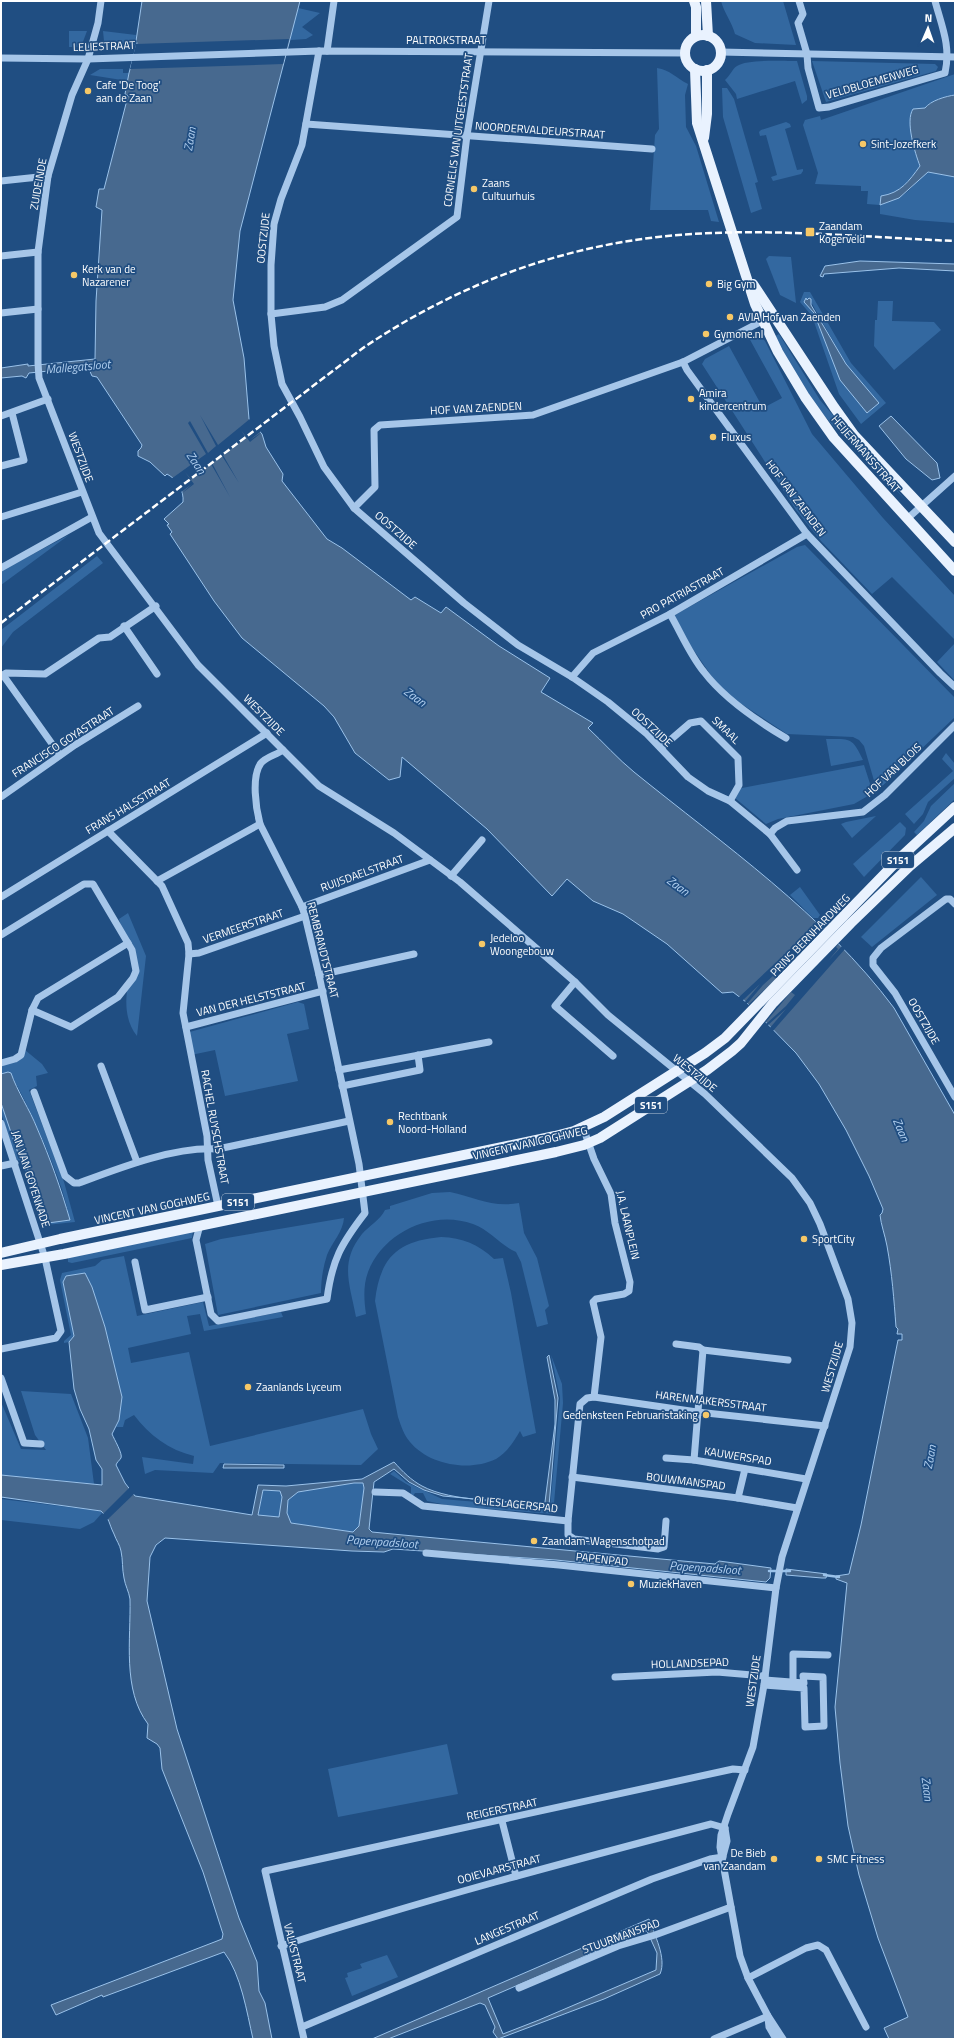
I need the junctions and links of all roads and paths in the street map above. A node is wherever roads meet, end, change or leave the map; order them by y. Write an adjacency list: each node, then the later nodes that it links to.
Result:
1 (101, 1): 19 (street, ZUIDEINDE)
2 (334, 1): 11 (street)
3 (489, 1): 12 (street, CORNELIS VAN UITGEESTSTRAAT)
4 (694, 1): 8 (main road)
5 (706, 1): 9 (main road)
6 (799, 1): 16 (street)
7 (935, 1): 17 (street)
8 (696, 36): 9 (main road); 15 (main road)
9 (708, 36): 13 (main road)
10 (319, 51): 11 (street, PALTROKSTRAAT); 14 (street, PALTROKSTRAAT); 22 (street, OOSTZIJDE)
11 (327, 51): 12 (street, PALTROKSTRAAT)
12 (481, 51): 15 (street, PALTROKSTRAAT); 23 (street, CORNELIS VAN UITGEESTSTRAAT)
13 (721, 52): 16 (street, VELDBLOEMENWEG); 21 (main road)
14 (207, 53): 19 (street, LELIESTRAAT)
15 (685, 53): 20 (main road)
16 (807, 54): 17 (street, VELDBLOEMENWEG); 17 (street, VELDBLOEMENWEG)
17 (952, 57)
18 (1, 58): 19 (street, LELIESTRAAT)
19 (88, 59): 26 (street, ZUIDEINDE)
20 (694, 69): 21 (main road); 24 (main road, HEIJERMANSSTRAAT)
21 (707, 70): 24 (main road, HEIJERMANSSTRAAT)
22 (306, 124): 23 (street, NOORDERVALDEURSTRAAT); 33 (street, OOSTZIJDE)
23 (467, 135): 25 (street, NOORDERVALDEURSTRAAT); 33 (street, CORNELIS VAN UITGEESTSTRAAT)
24 (704, 139): 30 (main road, HEIJERMANSSTRAAT)
25 (652, 149)
26 (48, 176): 27 (street); 28 (street, ZUIDEINDE)
27 (1, 180)
28 (38, 252): 29 (street); 31 (street, ZUIDEINDE)
29 (1, 256)
30 (746, 274): 34 (main road, HEIJERMANSSTRAAT); 35 (main road, HEIJERMANSSTRAAT)
31 (38, 309): 32 (street); 37 (street, ZUIDEINDE)
32 (1, 313)
33 (271, 314): 45 (street, OOSTZIJDE)
34 (774, 315): 35 (street, HOF VAN ZAENDEN); 44 (main road, HEIJERMANSSTRAAT)
35 (762, 321): 36 (street, HOF VAN ZAENDEN); 48 (main road, HEIJERMANSSTRAAT)
36 (683, 362): 45 (street, HOF VAN ZAENDEN); 49 (street, HOF VAN ZAENDEN)
37 (39, 378): 38 (street, WESTZIJDE)
38 (48, 399): 39 (street); 43 (street, WESTZIJDE)
39 (12, 413): 40 (street); 41 (street)
40 (1, 416)
41 (1, 466)
42 (955, 476): 44 (street)
43 (82, 492): 46 (street); 47 (street, WESTZIJDE)
44 (921, 507): 48 (street); 50 (main road, HEIJERMANSSTRAAT)
45 (354, 508): 58 (street, OOSTZIJDE)
46 (1, 517)
47 (92, 517): 51 (street); 53 (street, WESTZIJDE)
48 (907, 519): 52 (main road, HEIJERMANSSTRAAT)
49 (807, 534): 54 (street, PRO PATRIASTRAAT); 59 (street, HOF VAN ZAENDEN)
50 (955, 542)
51 (1, 568)
52 (955, 571)
53 (156, 606): 55 (street); 62 (street, WESTZIJDE)
54 (670, 614): 58 (street, PRO PATRIASTRAAT); 63 (street)
55 (124, 626): 56 (street); 57 (street)
56 (157, 674)
57 (2, 676): 66 (street)
58 (572, 677): 64 (street, OOSTZIJDE)
59 (955, 686)
60 (138, 706): 66 (street, FRANCISCO GOYASTRAAT)
61 (955, 725): 73 (street, HOF VAN BLOIS)
62 (267, 733): 65 (street, WESTZIJDE); 72 (street, FRANS HALSSTRAAT)
63 (786, 738)
64 (661, 748): 68 (street, OOSTZIJDE); 68 (street, SMAAL)
65 (283, 750): 70 (street, REMBRANDTSTRAAT); 75 (street, WESTZIJDE)
66 (60, 755): 67 (street, FRANCISCO GOYASTRAAT)
67 (2, 795)
68 (730, 801): 73 (street, OOSTZIJDE)
69 (955, 807): 83 (main road, PRINS BERNHARDWEG / S151)
70 (260, 824): 78 (street); 81 (street, REMBRANDTSTRAAT)
71 (955, 828): 83 (main road, PRINS BERNHARDWEG / S151)
72 (108, 831): 78 (street, RACHEL RUYSCHSTRAAT); 79 (street, FRANS HALSSTRAAT)
73 (770, 834): 76 (street, OOSTZIJDE)
74 (482, 840): 77 (street)
75 (430, 860): 77 (street, WESTZIJDE); 81 (street, RUIJSDAELSTRAAT)
76 (797, 870)
77 (452, 876): 89 (street, WESTZIJDE)
78 (157, 881): 86 (street, RACHEL RUYSCHSTRAAT)
79 (1, 897)
80 (955, 904): 103 (street, OOSTZIJDE)
81 (302, 907): 82 (street, REMBRANDTSTRAAT)
82 (305, 916): 86 (street, VERMEERSTRAAT); 88 (street, REMBRANDTSTRAAT)
83 (848, 920): 99 (main road, PRINS BERNHARDWEG / S151); 100 (main road, PRINS BERNHARDWEG / S151)
84 (1, 935): 85 (street)
85 (128, 943): 91 (street); 91 (street)
86 (189, 954): 92 (street, RACHEL RUYSCHSTRAAT)
87 (414, 954): 88 (street)
88 (319, 975): 90 (street, REMBRANDTSTRAAT)
89 (575, 982): 95 (street); 99 (street, WESTZIJDE)
90 (323, 991): 92 (street, VAN DER HELSTSTRAAT); 98 (street, REMBRANDTSTRAAT)
91 (32, 1010): 96 (street)
92 (186, 1027): 108 (street, RACHEL RUYSCHSTRAAT)
93 (490, 1042): 94 (street)
94 (418, 1055): 98 (street); 101 (street)
95 (613, 1056)
96 (1, 1063)
97 (101, 1066): 109 (street)
98 (339, 1070): 101 (street, REMBRANDTSTRAAT)
99 (676, 1071): 100 (street, WESTZIJDE); 106 (main road, VINCENT VAN GOGHWEG / S151)
100 (688, 1082): 107 (main road, VINCENT VAN GOGHWEG / S151); 129 (street, WESTZIJDE)
101 (342, 1086): 104 (street, REMBRANDTSTRAAT)
102 (34, 1092): 109 (street)
103 (955, 1097)
104 (349, 1121): 108 (street); 112 (street, REMBRANDTSTRAAT)
105 (1, 1123): 110 (street, JAN VAN GOYENKADE)
106 (583, 1127): 107 (street, J.A. LAANPLEIN); 112 (main road, VINCENT VAN GOGHWEG / S151)
107 (588, 1143): 113 (main road, VINCENT VAN GOGHWEG / S151); 127 (street, J.A. LAANPLEIN)
108 (208, 1148): 109 (street); 114 (street, RACHEL RUYSCHSTRAAT)
109 (138, 1162)
110 (15, 1163): 111 (street); 116 (street, JAN VAN GOYENKADE)
111 (1, 1166)
112 (362, 1176): 113 (street); 114 (main road, VINCENT VAN GOGHWEG / S151)
113 (363, 1192): 115 (main road, VINCENT VAN GOGHWEG / S151); 121 (street)
114 (218, 1206): 116 (main road, VINCENT VAN GOGHWEG / S151)
115 (200, 1225): 118 (main road, VINCENT VAN GOGHWEG / S151); 121 (street)
116 (40, 1243): 117 (main road, VINCENT VAN GOGHWEG / S151); 118 (street)
117 (1, 1253)
118 (45, 1258): 120 (main road, VINCENT VAN GOGHWEG / S151); 123 (street)
119 (135, 1262): 121 (street)
120 (1, 1265)
121 (208, 1297)
122 (676, 1344): 124 (street)
123 (1, 1349)
124 (703, 1350): 125 (street); 128 (street)
125 (788, 1360)
126 (1, 1378): 130 (street)
127 (594, 1398): 128 (street, HARENMAKERSSTRAAT); 134 (street)
128 (697, 1412): 129 (street, HARENMAKERSSTRAAT); 132 (street)
129 (825, 1426): 135 (street, WESTZIJDE)
130 (41, 1444)
131 (666, 1458): 132 (street, KAUWERSPAD)
132 (694, 1460): 133 (street, KAUWERSPAD)
133 (745, 1469): 135 (street, KAUWERSPAD); 137 (street)
134 (572, 1477): 137 (street, BOUWMANSPAD); 139 (street)
135 (806, 1479): 138 (street, WESTZIJDE)
136 (375, 1492): 139 (street, OLIESLAGERSPAD)
137 (738, 1498): 138 (street, BOUWMANSPAD)
138 (796, 1508): 142 (street, WESTZIJDE)
139 (568, 1521): 140 (street, OLIESLAGERSPAD)
140 (666, 1521)
141 (426, 1553): 142 (street, PAPENPAD)
142 (776, 1588): 145 (street, WESTZIJDE)
143 (828, 1655): 146 (street)
144 (615, 1677): 145 (street, HOLLANDSEPAD)
145 (765, 1680): 146 (street); 146 (street); 147 (street, WESTZIJDE)
146 (793, 1682)
147 (745, 1770): 148 (street, REIGERSTRAAT); 149 (street, WESTZIJDE)
148 (502, 1821): 151 (street, REIGERSTRAAT); 152 (street)
149 (725, 1828): 150 (street, WESTZIJDE); 152 (street, OOIEVAARSTRAAT)
150 (723, 1856): 153 (street, WESTZIJDE); 158 (street, LANGESTRAAT)
151 (264, 1871): 154 (street, VALKSTRAAT)
152 (516, 1876): 154 (street, OOIEVAARSTRAAT)
153 (731, 1907): 155 (street, WESTZIJDE); 156 (street, STUURMANSPAD)
154 (281, 1946): 158 (street, VALKSTRAAT)
155 (748, 1978): 157 (street, WESTZIJDE); 159 (street)
156 (519, 1988)
157 (768, 2016): 161 (street); 162 (street, WESTZIJDE); 163 (street, WESTZIJDE)
158 (302, 2026): 160 (street, VALKSTRAAT)
159 (866, 2027)
160 (304, 2039)
161 (714, 2039)
162 (776, 2039)
163 (783, 2039)

